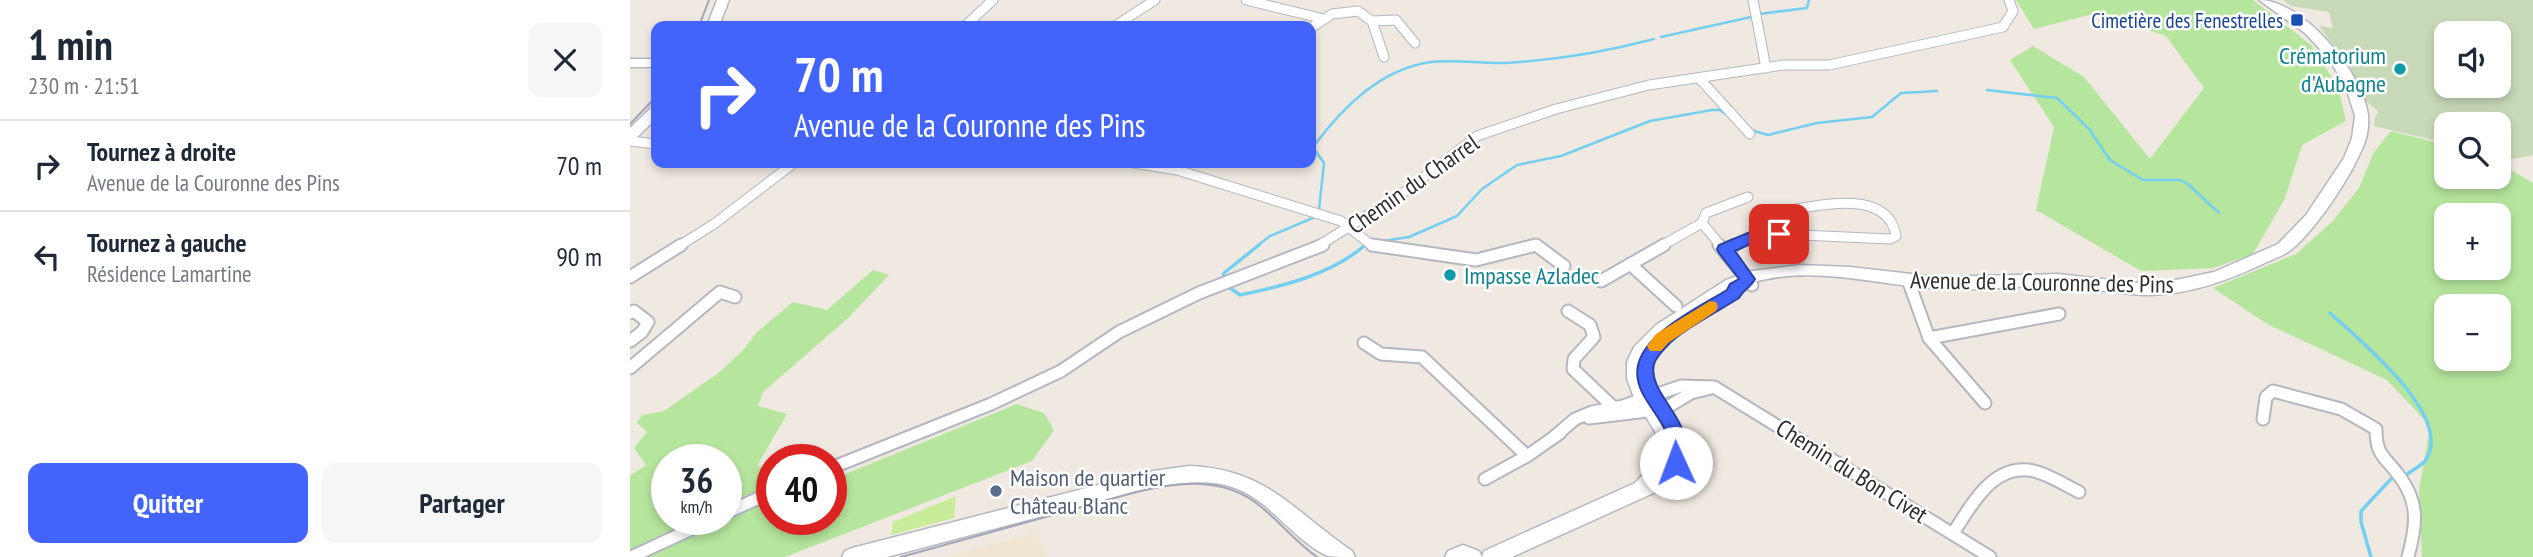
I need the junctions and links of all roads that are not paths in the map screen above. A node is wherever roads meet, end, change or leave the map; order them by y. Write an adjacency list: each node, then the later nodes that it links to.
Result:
1 (723, 0): 9 (street)
2 (993, 0): 10 (street)
3 (1155, 0): 11 (street)
4 (1246, 0): 8 (street)
5 (1754, 0): 18 (street)
6 (2009, 0): 18 (street, Chemin du Charrel)
7 (2264, 0): 34 (street, Avenue de la Couronne des Pins)
8 (1320, 18): 12 (street); 13 (street)
9 (715, 21)
10 (970, 21)
11 (1123, 21)
12 (1373, 21): 14 (street); 15 (street)
13 (1316, 22)
14 (1415, 43)
15 (1384, 57)
16 (651, 63): 17 (street)
17 (630, 64)
18 (1766, 68): 19 (street, Chemin du Charrel)
19 (1699, 78): 21 (street); 29 (street, Chemin du Charrel)
20 (651, 116): 22 (street)
21 (1750, 134)
22 (630, 139): 23 (street)
23 (651, 143)
24 (787, 168): 33 (street)
25 (1165, 168): 29 (street)
26 (1748, 197): 28 (street)
27 (1792, 209): 30 (street)
28 (1702, 223): 30 (street); 31 (street)
29 (1350, 230): 32 (street); 53 (street, Chemin du Charrel)
30 (1724, 249): 36 (street)
31 (1630, 264): 35 (street); 38 (street)
32 (1564, 265)
33 (630, 277)
34 (1908, 280): 36 (street, Avenue de la Couronne des Pins); 42 (street)
35 (1601, 281)
36 (1750, 282): 47 (street, Avenue de la Couronne des Pins); 47 (street, Avenue de la Couronne des Pins)
37 (735, 297): 45 (street)
38 (1676, 306)
39 (1568, 311): 49 (street)
40 (630, 313): 43 (street)
41 (2059, 314): 42 (street)
42 (1929, 338): 48 (street)
43 (630, 341)
44 (1364, 343): 52 (street)
45 (630, 368)
46 (1714, 387): 47 (street); 47 (street, Chemin du Bon Civet); 56 (street, Chemin du Bon Civet)
47 (1654, 402): 49 (street); 51 (street); 64 (street)
48 (1985, 403)
49 (1612, 406): 51 (street)
50 (2263, 419): 66 (street)
51 (1554, 437): 52 (street)
52 (1527, 456): 54 (street)
53 (847, 462)
54 (1485, 479)
55 (2079, 492): 56 (street)
56 (1953, 533): 65 (street, Chemin du Bon Civet)
57 (679, 535): 59 (street)
58 (877, 553): 60 (street); 61 (street)
59 (631, 557)
60 (852, 557)
61 (1345, 557)
62 (1455, 557): 63 (street)
63 (1472, 557)
64 (1491, 557)
65 (1990, 557)
66 (2408, 557)

